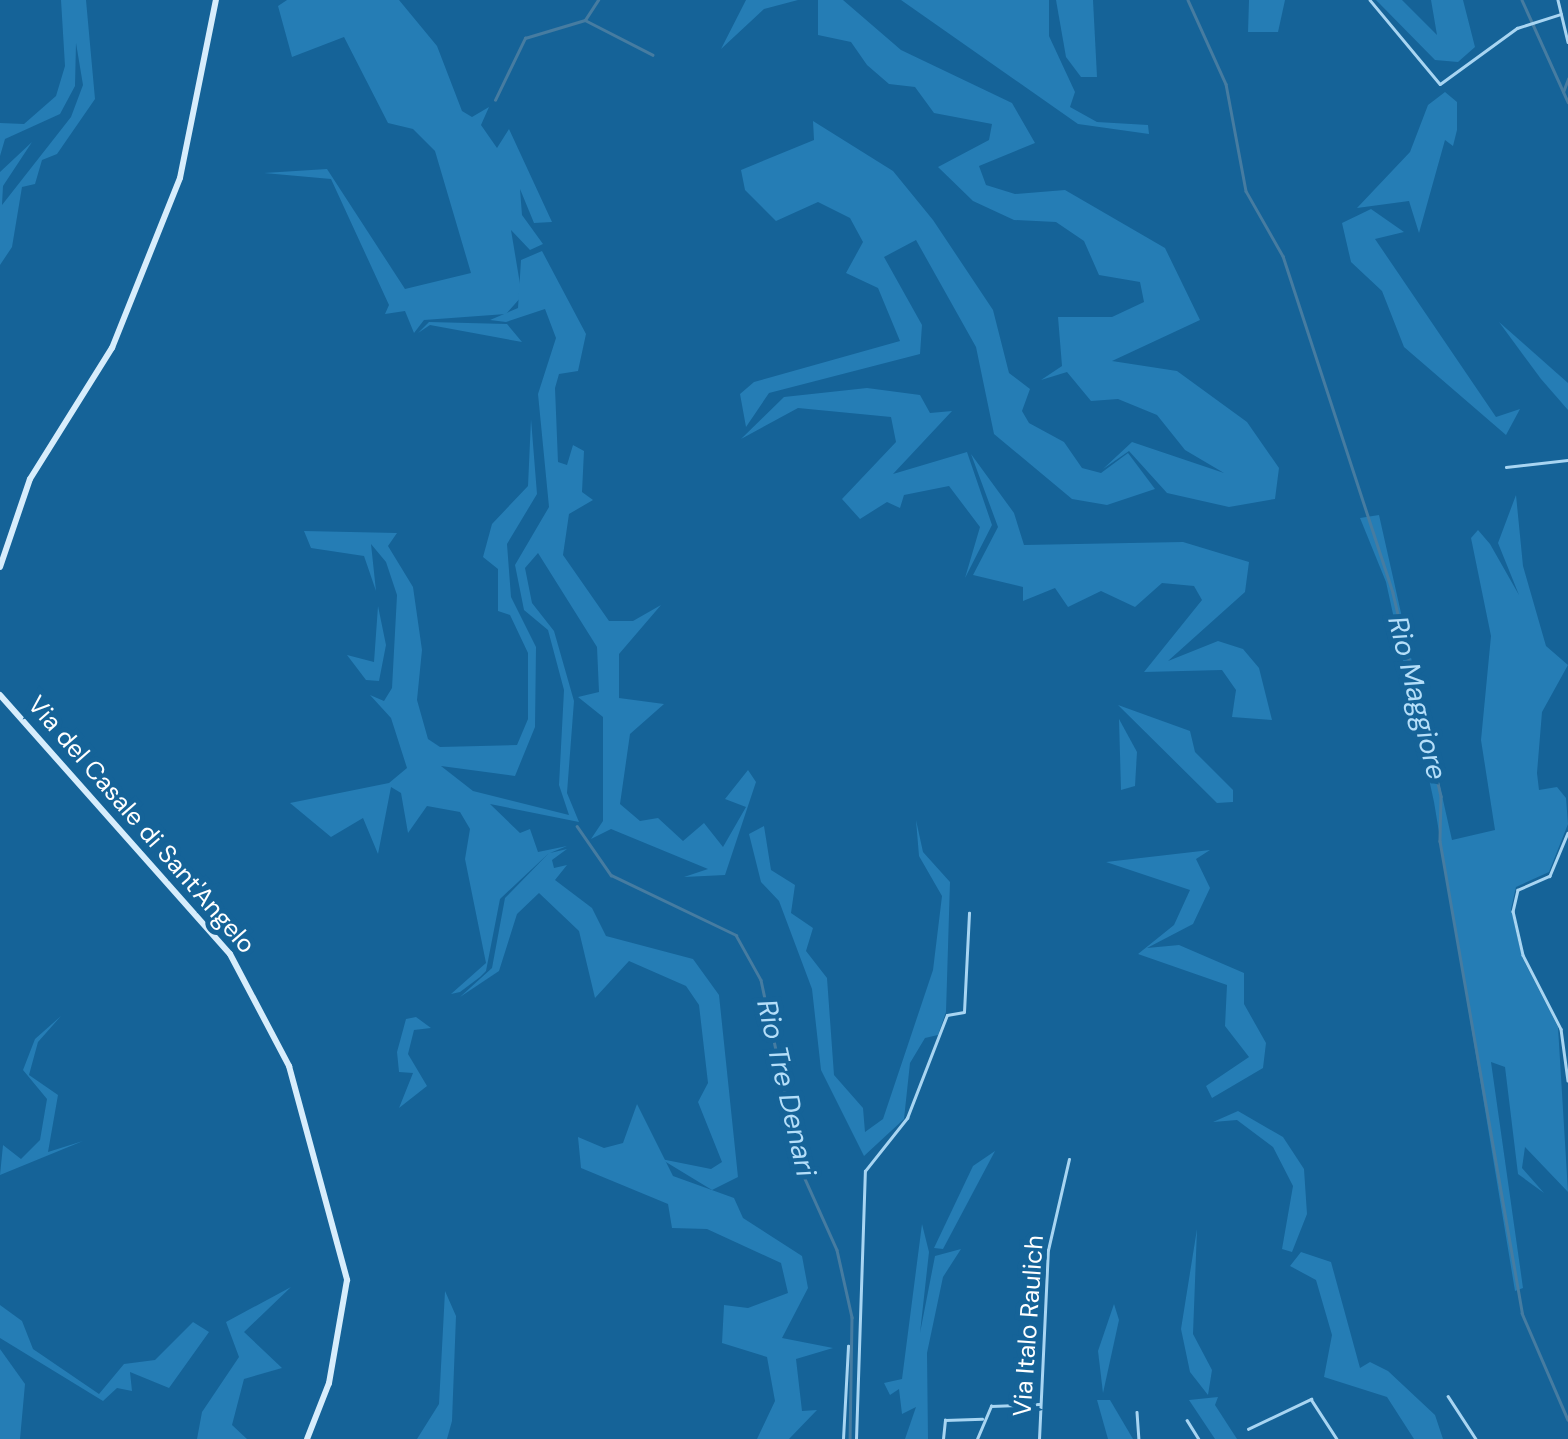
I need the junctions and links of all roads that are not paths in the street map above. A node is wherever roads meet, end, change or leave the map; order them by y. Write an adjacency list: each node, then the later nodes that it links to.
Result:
1 (216, 0): 8 (main road)
2 (1370, 0): 4 (street)
3 (1558, 0): 4 (street)
4 (1561, 14): 5 (street)
5 (1568, 42)
6 (1568, 460): 7 (street)
7 (1506, 466)
8 (0, 567)
9 (0, 695): 21 (main road, Via del Casale di Sant'Angelo)
10 (1568, 833): 12 (street)
11 (969, 913): 23 (street)
12 (1568, 1081)
13 (1069, 1159): 16 (street, Via Italo Raulich)
14 (848, 1346): 22 (street)
15 (1448, 1396): 30 (street)
16 (1041, 1404): 18 (street); 26 (street, Via Italo Raulich)
17 (1137, 1412): 27 (street)
18 (984, 1419): 24 (street); 25 (street)
19 (1188, 1420): 28 (street)
20 (1248, 1429): 29 (street)
21 (308, 1439)
22 (843, 1439)
23 (856, 1439)
24 (944, 1439)
25 (978, 1439)
26 (1039, 1439)
27 (1138, 1439)
28 (1198, 1439)
29 (1337, 1439)
30 (1476, 1439)

